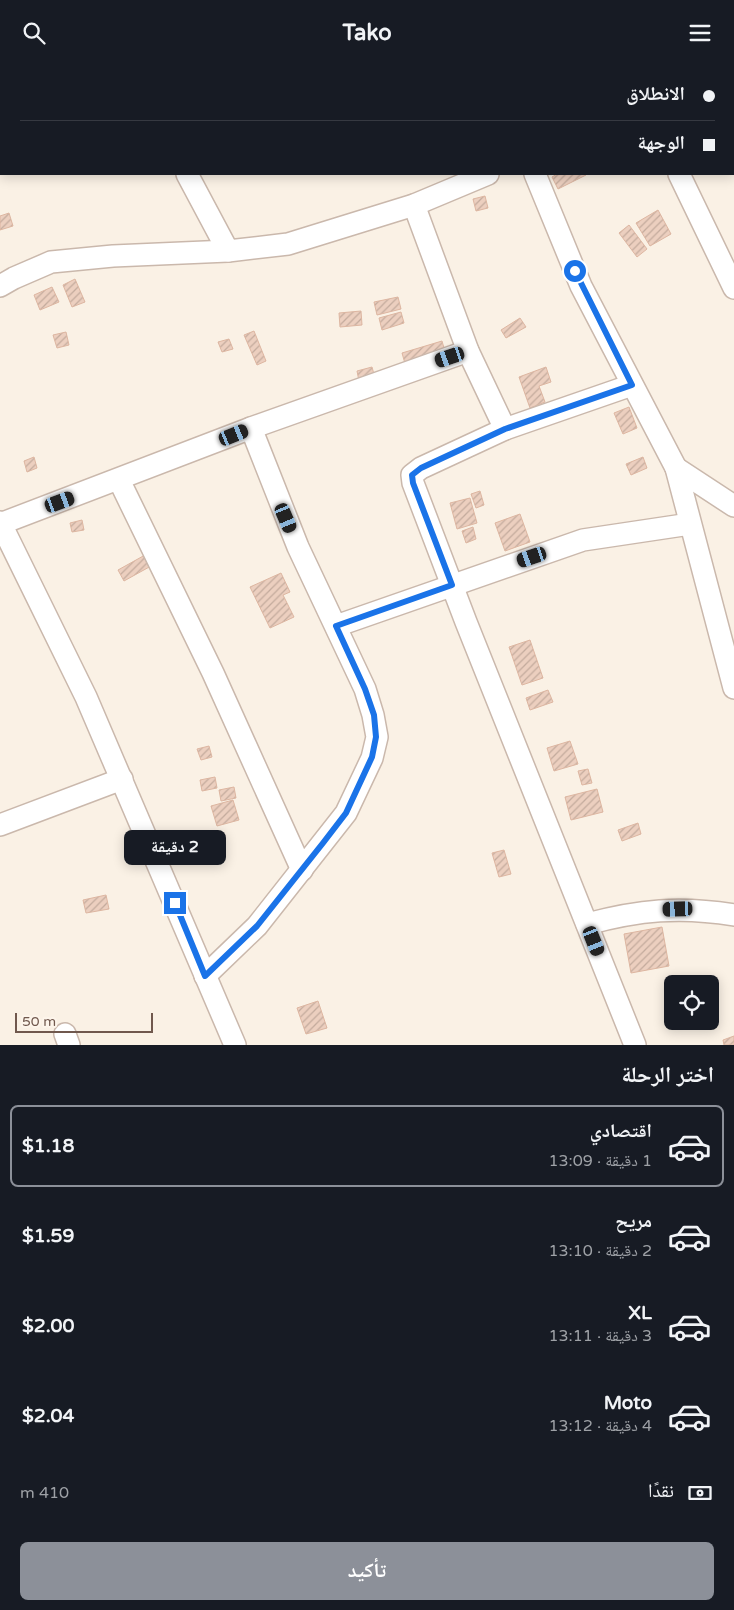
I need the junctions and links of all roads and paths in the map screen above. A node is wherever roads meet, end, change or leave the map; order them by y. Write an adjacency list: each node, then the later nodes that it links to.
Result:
1 (188, 175): 6 (street)
2 (486, 175): 5 (street)
3 (535, 175): 10 (street)
4 (679, 175): 8 (street)
5 (414, 205): 6 (street); 9 (street)
6 (228, 251): 7 (street)
7 (0, 286)
8 (734, 288)
9 (468, 351): 11 (street); 12 (street)
10 (632, 385): 12 (street); 13 (street)
11 (251, 428): 14 (street); 19 (street)
12 (505, 429): 18 (street)
13 (676, 468): 15 (street); 17 (street)
14 (119, 480): 16 (street); 23 (street)
15 (734, 506)
16 (0, 523): 21 (street)
17 (690, 524): 18 (street); 20 (street)
18 (452, 585): 19 (street); 25 (street)
19 (336, 626): 23 (street)
20 (734, 688)
21 (122, 779): 22 (street); 26 (street)
22 (0, 825)
23 (302, 870): 26 (street)
24 (734, 915): 25 (street)
25 (587, 924): 28 (street)
26 (205, 976): 27 (street)
27 (235, 1045)
28 (635, 1045)

